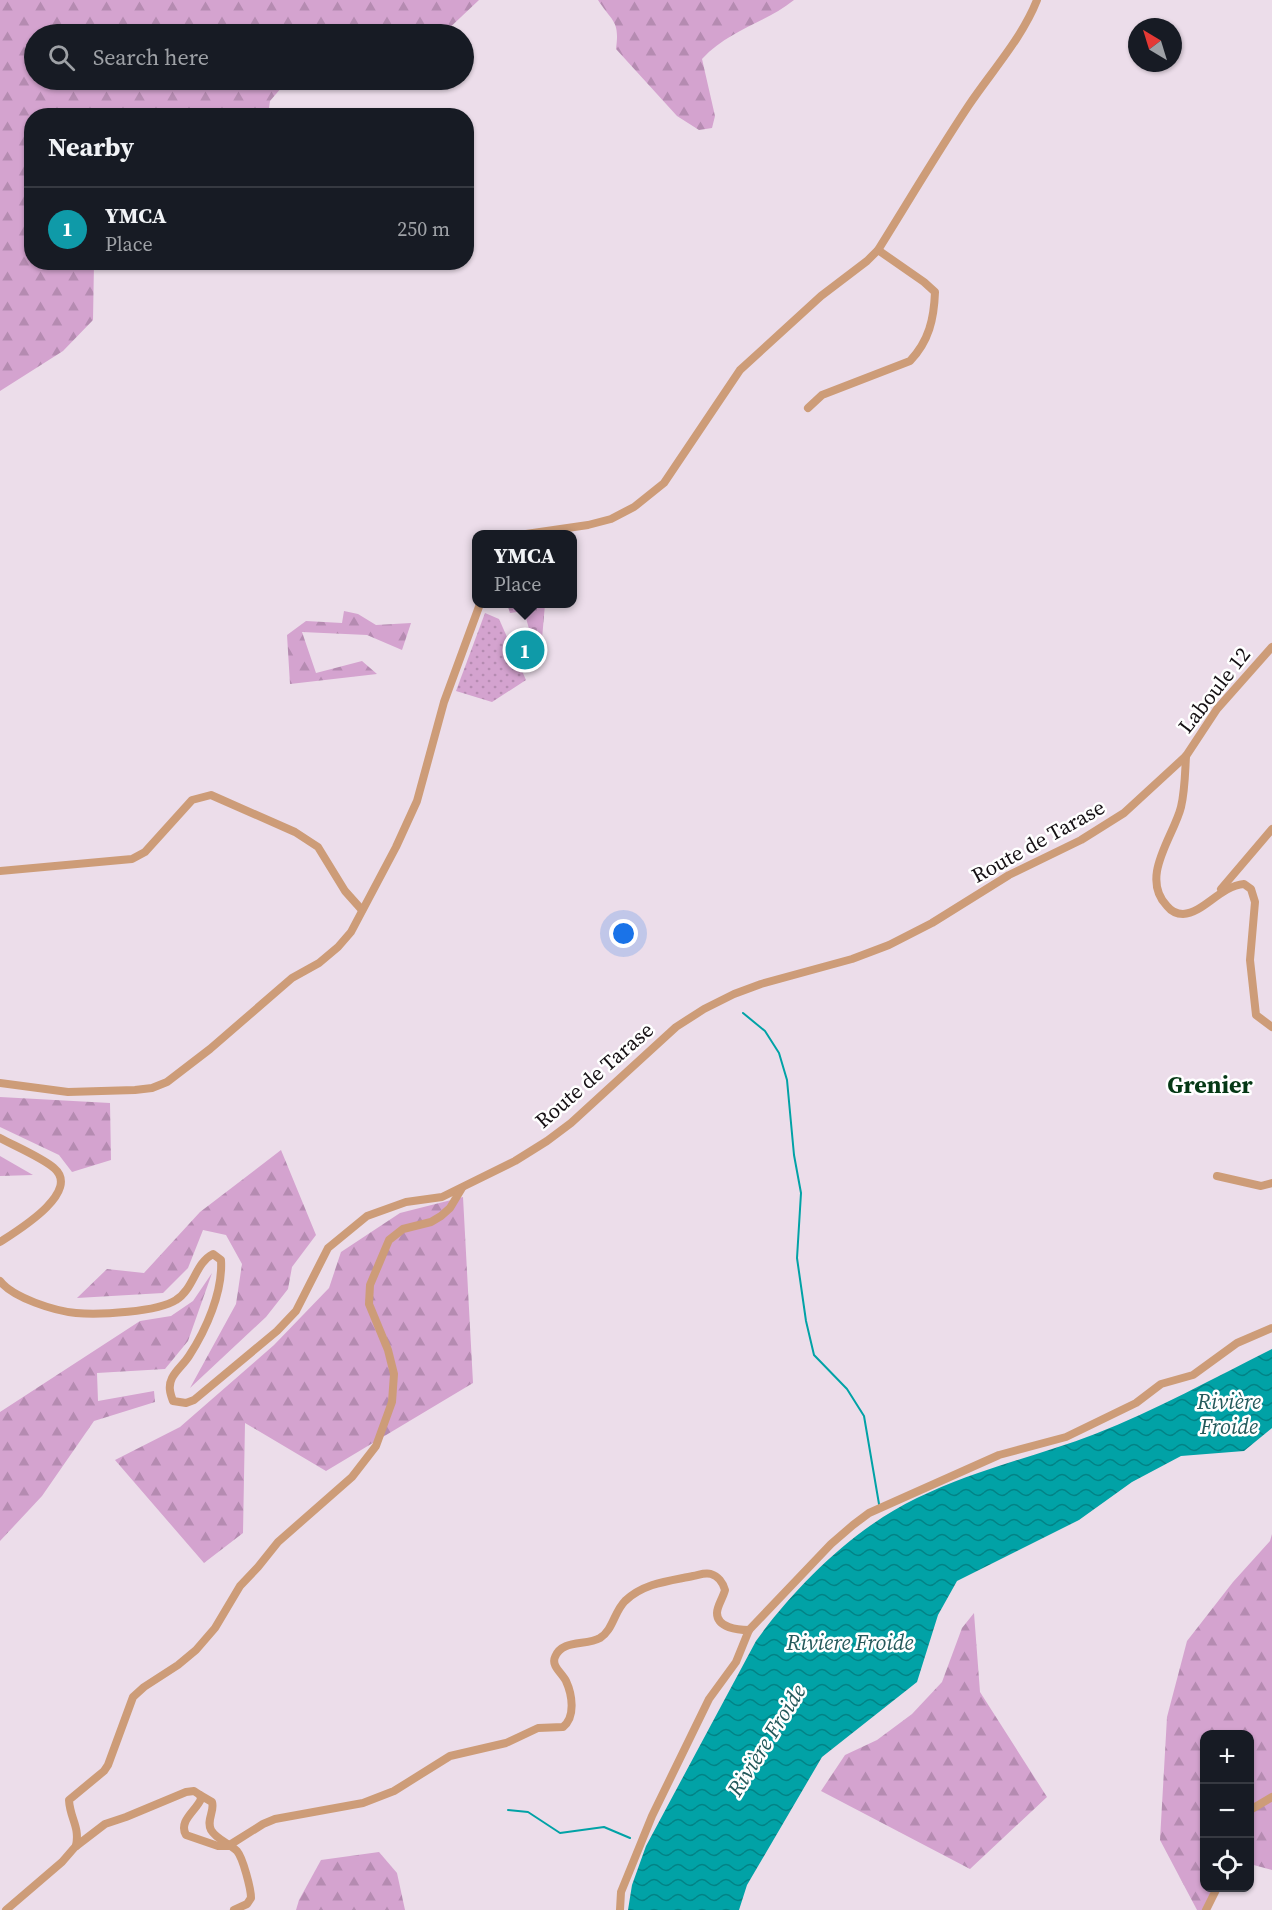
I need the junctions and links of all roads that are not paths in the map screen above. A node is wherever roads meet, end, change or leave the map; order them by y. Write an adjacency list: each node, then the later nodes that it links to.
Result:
1 (1037, 0): 2 (street)
2 (878, 250): 3 (street); 4 (street)
3 (808, 408)
4 (554, 530)
5 (478, 608): 11 (street)
6 (1272, 647): 7 (street, Laboule 12)
7 (1186, 756): 10 (street); 17 (street, Route de Tarase)
8 (1272, 829): 10 (street)
9 (0, 871): 11 (street)
10 (1215, 896): 12 (street)
11 (362, 910): 13 (street)
12 (1272, 1027)
13 (0, 1083)
14 (0, 1138): 18 (street)
15 (1217, 1176): 16 (street)
16 (1272, 1183)
17 (462, 1188): 19 (street, Route de Tarase); 25 (street)
18 (0, 1242)
19 (0, 1281)
20 (1272, 1328): 21 (street)
21 (749, 1630): 26 (street); 30 (street)
22 (200, 1795): 25 (street); 26 (street); 26 (street)
23 (1272, 1797): 24 (street)
24 (1254, 1808)
25 (75, 1846): 28 (street)
26 (228, 1846): 29 (street)
27 (1215, 1892): 31 (street)
28 (6, 1910)
29 (234, 1910)
30 (620, 1910)
31 (1206, 1910)

